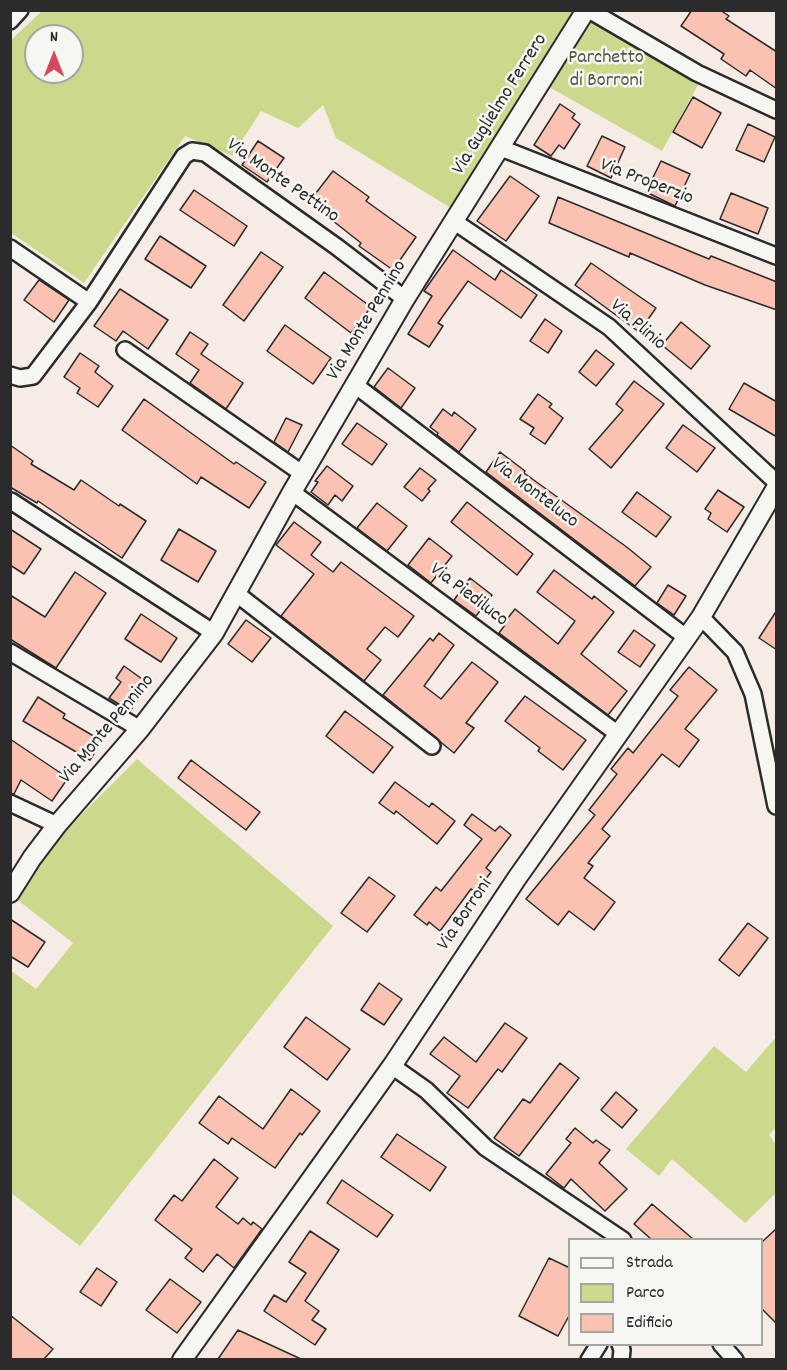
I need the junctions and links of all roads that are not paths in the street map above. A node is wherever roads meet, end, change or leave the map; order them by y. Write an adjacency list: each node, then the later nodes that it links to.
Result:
1 (20, 10): 3 (street)
2 (588, 10): 4 (street); 5 (street, Via Guglielmo Ferrero)
3 (10, 21)
4 (777, 110)
5 (501, 148): 6 (street, Via Guglielmo Ferrero); 8 (street, Via Properzio)
6 (455, 222): 9 (street, Via Monte Pennino); 15 (street, Via Plinio)
7 (10, 248): 10 (street)
8 (777, 256)
9 (405, 299): 10 (street, Via Monte Pettino); 13 (street, Via Monte Pennino)
10 (89, 302): 12 (street, Via Monte Pettino)
11 (125, 350): 14 (street)
12 (10, 375)
13 (355, 385): 14 (street, Via Monte Pennino); 22 (street, Via Monteluco)
14 (303, 474): 17 (street, Via Monte Pennino)
15 (777, 482)
16 (777, 488): 20 (street, Via Borroni)
17 (292, 492): 19 (street, Via Monte Pennino); 25 (street, Via Piediluco)
18 (11, 501): 21 (street)
19 (237, 594): 21 (street, Via Monte Pennino); 26 (street)
20 (702, 617): 22 (street, Via Borroni); 28 (street)
21 (214, 633): 24 (street, Via Monte Pennino)
22 (687, 638): 25 (street, Via Borroni)
23 (10, 652): 24 (street)
24 (140, 729): 29 (street, Via Monte Pennino)
25 (618, 734): 31 (street, Via Borroni)
26 (432, 746)
27 (10, 803): 29 (street)
28 (777, 806)
29 (57, 825): 30 (street, Via Monte Pennino)
30 (10, 893)
31 (392, 1066): 32 (street); 35 (street, Via Borroni)
32 (621, 1238)
33 (598, 1346): 36 (street)
34 (722, 1346): 37 (street)
35 (182, 1359)
36 (589, 1359)
37 (735, 1359)

